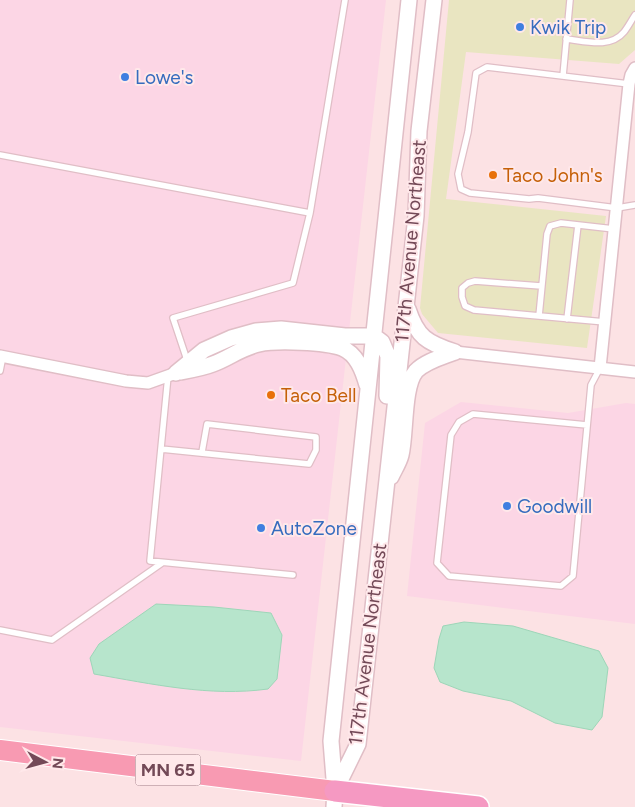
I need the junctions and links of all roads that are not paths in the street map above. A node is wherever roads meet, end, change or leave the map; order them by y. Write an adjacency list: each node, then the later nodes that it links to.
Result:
1 (346, 0): 13 (lane)
2 (409, 0): 21 (street, 117th Avenue Northeast)
3 (434, 0): 17 (street, 117th Avenue Northeast)
4 (570, 0): 6 (lane)
5 (635, 15): 6 (lane)
6 (566, 39): 8 (lane)
7 (635, 68): 9 (street)
8 (563, 76): 9 (lane); 12 (lane)
9 (629, 84): 12 (street)
10 (0, 155): 13 (lane)
11 (635, 205): 12 (lane)
12 (617, 208): 15 (street)
13 (310, 214): 24 (lane)
14 (578, 225): 15 (lane); 16 (lane); 19 (lane)
15 (614, 229): 20 (street)
16 (542, 286): 18 (lane); 18 (lane)
17 (406, 304): 22 (street); 33 (street, 117th Avenue Northeast)
18 (539, 316): 19 (lane)
19 (567, 319): 20 (lane)
20 (604, 322): 25 (street)
21 (374, 336): 24 (street); 29 (street, 117th Avenue Northeast); 33 (street)
22 (455, 352): 25 (street); 33 (street)
23 (1, 356): 26 (lane); 28 (street)
24 (188, 363): 28 (street)
25 (600, 368): 27 (street); 30 (lane)
26 (0, 371)
27 (635, 372)
28 (172, 375): 29 (street); 31 (lane)
29 (369, 390): 38 (street, 117th Avenue Northeast)
30 (587, 425): 30 (lane)
31 (161, 449): 32 (lane); 34 (lane)
32 (202, 452): 32 (lane)
33 (386, 486): 38 (street, 117th Avenue Northeast)
34 (162, 563): 35 (lane); 36 (lane)
35 (293, 575)
36 (0, 630)
37 (0, 750): 38 (highway, MN 65)
38 (334, 799): 39 (highway, MN 65)
39 (478, 807)

